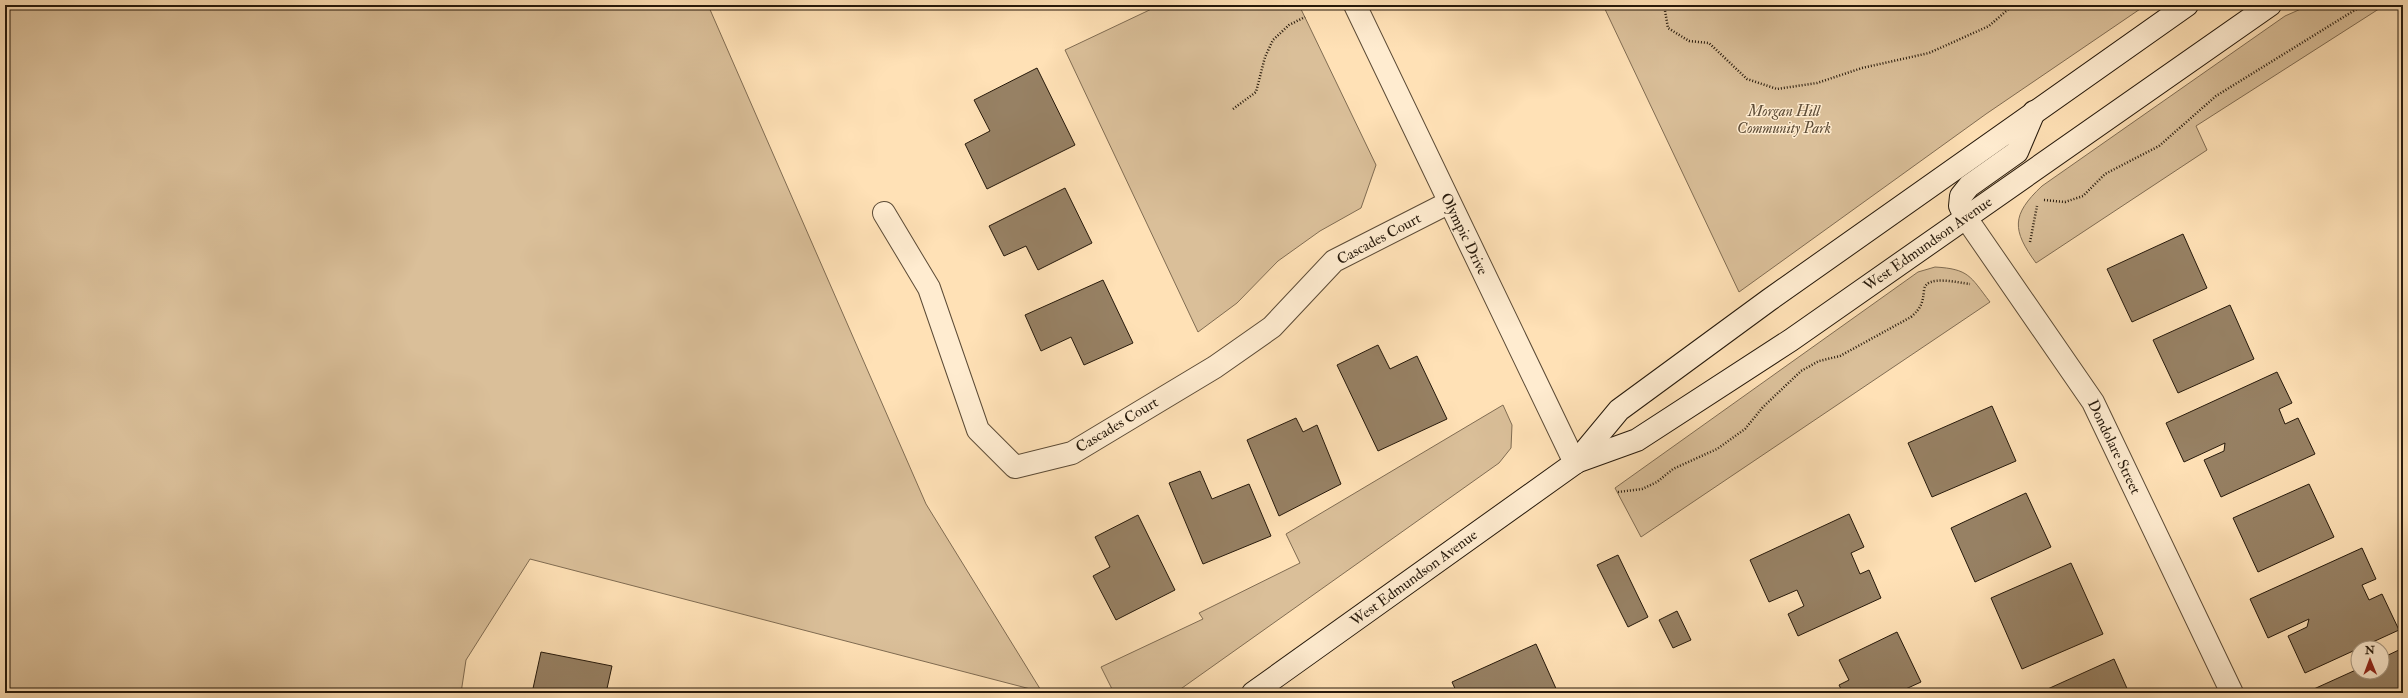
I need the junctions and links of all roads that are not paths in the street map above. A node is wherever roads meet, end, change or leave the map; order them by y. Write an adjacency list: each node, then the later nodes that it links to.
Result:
1 (1355, 5): 5 (street, Olympic Drive)
2 (2187, 5): 4 (street, West Edmundson Avenue)
3 (2270, 5): 7 (street, West Edmundson Avenue)
4 (2035, 112): 7 (street, Dondolare Street); 8 (street, West Edmundson Avenue)
5 (1448, 203): 6 (street, Cascades Court); 8 (street, Olympic Drive)
6 (884, 213)
7 (1966, 218): 8 (street, West Edmundson Avenue); 10 (street, Dondolare Street)
8 (1575, 463): 9 (street, West Edmundson Avenue)
9 (1253, 693)
10 (2232, 693)

